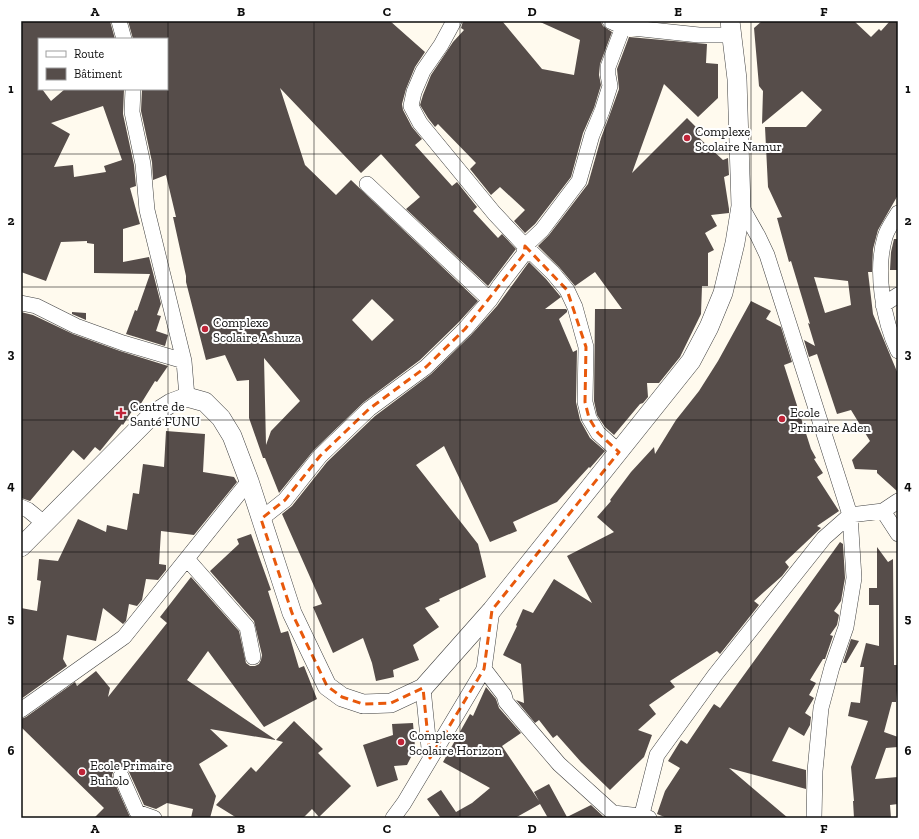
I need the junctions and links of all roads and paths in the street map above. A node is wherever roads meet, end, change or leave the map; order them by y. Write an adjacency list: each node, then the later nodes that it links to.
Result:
1 (119, 21): 5 (street)
2 (454, 21): 10 (street)
3 (616, 24): 4 (street); 10 (street)
4 (731, 28): 8 (street)
5 (124, 38)
6 (133, 90): 16 (street)
7 (367, 184): 12 (street)
8 (741, 206): 18 (street); 23 (street)
9 (898, 213): 14 (street)
10 (524, 246): 12 (street); 18 (street)
11 (898, 295): 14 (street)
12 (490, 300): 24 (street)
13 (21, 303): 16 (street)
14 (883, 305): 15 (street)
15 (898, 351)
16 (184, 361): 17 (street)
17 (187, 397): 19 (street); 25 (street)
18 (619, 452): 29 (street)
19 (249, 481): 24 (street); 28 (street)
20 (898, 501): 22 (street)
21 (21, 507): 25 (street)
22 (883, 511): 23 (street); 26 (street)
23 (850, 515): 36 (street); 39 (street)
24 (261, 519): 32 (street)
25 (44, 523): 27 (street)
26 (898, 534)
27 (21, 547)
28 (187, 559): 30 (street); 33 (street)
29 (492, 610): 31 (street); 32 (street)
30 (253, 657)
31 (484, 669): 34 (street); 36 (street)
32 (423, 688): 34 (street)
33 (21, 710)
34 (430, 758): 38 (street)
35 (121, 776): 37 (street)
36 (644, 817)
37 (154, 818)
38 (393, 818)
39 (814, 818)

